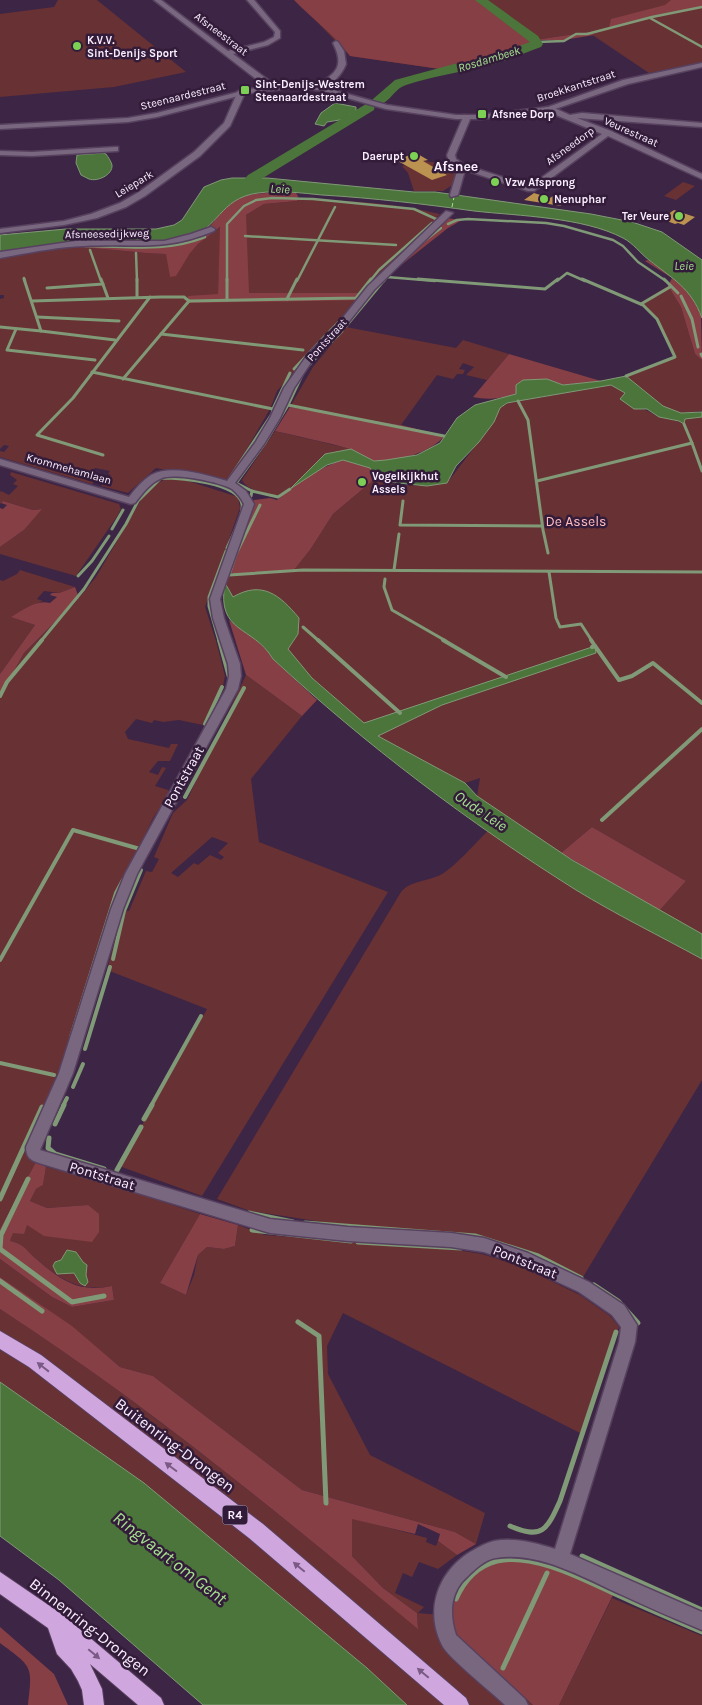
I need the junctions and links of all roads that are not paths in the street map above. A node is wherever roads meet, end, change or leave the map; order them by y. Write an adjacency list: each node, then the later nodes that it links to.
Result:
1 (157, 0): 5 (street, Afsneestraat)
2 (261, 0): 3 (street)
3 (251, 1): 5 (street)
4 (336, 43): 8 (street)
5 (227, 53): 7 (street, Afsneestraat)
6 (702, 66): 11 (street, Broekkantstraat)
7 (272, 87): 8 (street, Steenaardestraat); 9 (street, Steenaardestraat)
8 (318, 88): 10 (street, Steenaardestraat)
9 (241, 93): 15 (street, Steenaardestraat); 24 (street, Leiepark)
10 (368, 103): 12 (street, Broekkantstraat)
11 (549, 109): 12 (street, Broekkantstraat); 13 (street, Veurestraat)
12 (467, 117): 19 (street)
13 (570, 117): 14 (street); 16 (street, Veurestraat)
14 (702, 125)
15 (0, 127)
16 (608, 133): 19 (street, Afsneedorp); 20 (street, Veurestraat)
17 (116, 149): 18 (street)
18 (0, 153)
19 (462, 167): 21 (street)
20 (702, 177)
21 (454, 195)
22 (449, 213): 27 (street, Pontstraat)
23 (211, 229): 25 (street, Afsneesedijkweg)
24 (0, 231)
25 (0, 255)
26 (0, 462): 28 (street, Krommehamlaan)
27 (229, 485): 28 (street, Pontstraat); 30 (street, Pontstraat)
28 (131, 500)
29 (0, 1338): 36 (highway, Buitenring-Drongen / R4, one-way to 29)
30 (560, 1558): 32 (street); 37 (street)
31 (0, 1582): 33 (highway, Binnenring-Drongen)
32 (702, 1621)
33 (56, 1622): 34 (highway); 35 (highway, Binnenring-Drongen, one-way to 35)
34 (94, 1705)
35 (154, 1705)
36 (459, 1705)
37 (519, 1705)

